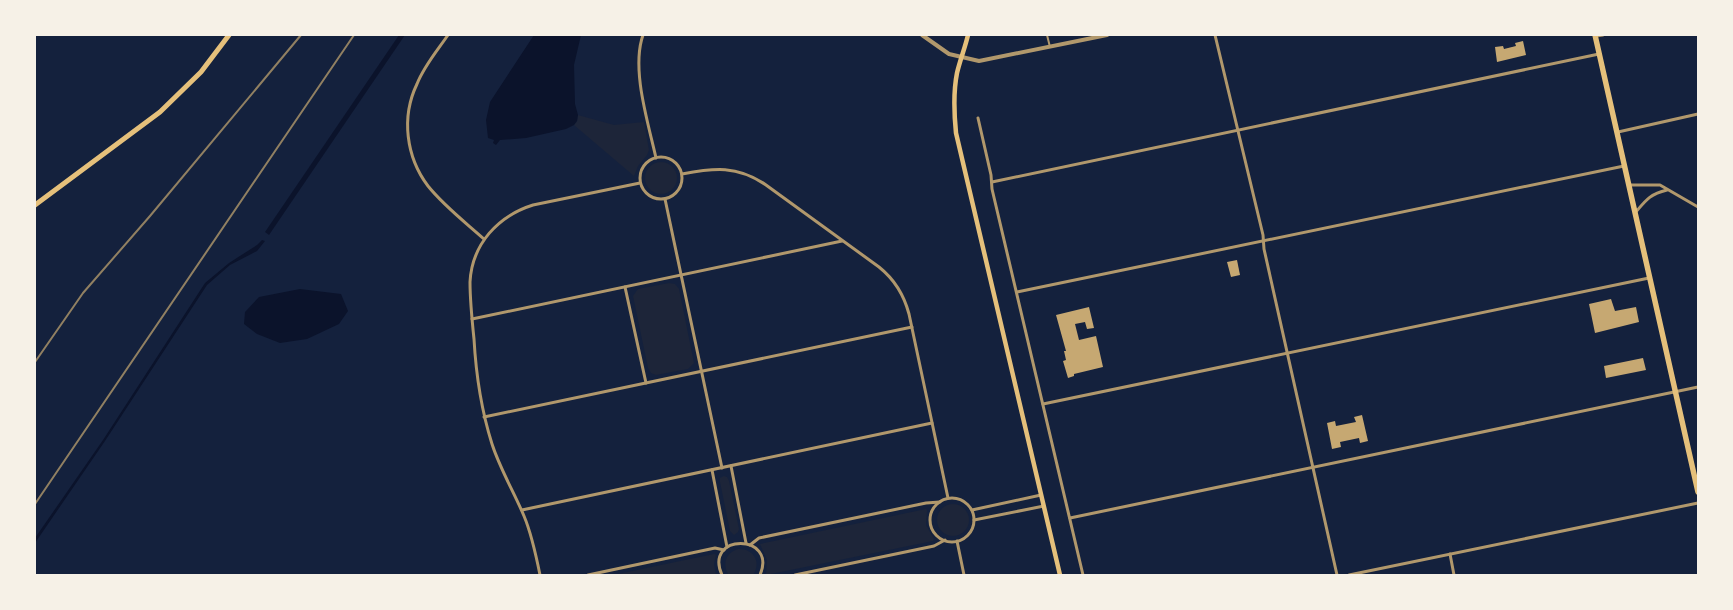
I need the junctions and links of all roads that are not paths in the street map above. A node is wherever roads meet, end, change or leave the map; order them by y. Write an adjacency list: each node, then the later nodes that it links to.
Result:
1 (229, 35): 26 (main road)
2 (448, 35): 29 (street)
3 (643, 35): 18 (street)
4 (922, 35): 13 (street)
5 (968, 35): 13 (main road)
6 (1047, 35): 11 (lane)
7 (1107, 35): 11 (street)
8 (1215, 35): 16 (street)
9 (1603, 35): 10 (street)
10 (1595, 36): 12 (highway)
11 (1050, 47): 13 (street)
12 (1599, 54): 16 (street); 17 (highway)
13 (961, 58): 51 (main road)
14 (1698, 114): 17 (street)
15 (978, 118): 21 (street)
16 (1238, 130): 21 (street); 31 (street)
17 (1617, 132): 19 (highway)
18 (656, 158): 20 (street); 22 (street)
19 (1624, 166): 23 (highway); 31 (street)
20 (682, 174): 25 (street); 30 (street)
21 (992, 182): 35 (street)
22 (640, 183): 25 (street); 29 (street)
23 (1629, 185): 24 (street); 28 (highway)
24 (1668, 190): 27 (street); 28 (street)
25 (665, 199): 32 (street)
26 (35, 206)
27 (1698, 207)
28 (1635, 213): 33 (highway)
29 (484, 240): 36 (street)
30 (843, 240): 32 (street); 37 (street)
31 (1263, 241): 35 (street); 38 (street)
32 (681, 275): 34 (street); 39 (street)
33 (1649, 278): 38 (street); 42 (highway)
34 (626, 286): 36 (street); 40 (street)
35 (1017, 292): 43 (street)
36 (472, 319): 44 (street)
37 (912, 327): 39 (street); 45 (street)
38 (1287, 353): 43 (street); 47 (street)
39 (702, 371): 40 (street); 48 (street)
40 (646, 383): 44 (street)
41 (1698, 386): 42 (street)
42 (1675, 392): 47 (street); 50 (highway)
43 (1043, 404): 58 (street)
44 (484, 417): 56 (street)
45 (932, 423): 46 (street); 52 (street)
46 (731, 466): 48 (street); 62 (street)
47 (1312, 467): 58 (street); 73 (street)
48 (722, 468): 49 (street)
49 (712, 470): 56 (street); 63 (street)
50 (1698, 492)
51 (1041, 495): 55 (main road); 57 (street)
52 (948, 498): 53 (street); 57 (street)
53 (940, 502): 60 (street); 62 (street)
54 (1698, 503): 64 (street)
55 (1044, 506): 59 (street); 71 (main road)
56 (521, 510): 65 (street)
57 (972, 510): 59 (street)
58 (1070, 518): 72 (street)
59 (974, 520): 61 (street)
60 (945, 540): 61 (street); 69 (street)
61 (958, 541): 70 (street)
62 (748, 544): 63 (street); 68 (street)
63 (726, 548): 66 (street); 67 (street)
64 (1450, 554): 74 (street); 75 (street)
65 (540, 575)
66 (588, 575)
67 (722, 575)
68 (760, 575)
69 (795, 575)
70 (964, 575)
71 (1060, 575)
72 (1083, 575)
73 (1337, 575)
74 (1349, 575)
75 (1454, 575)

